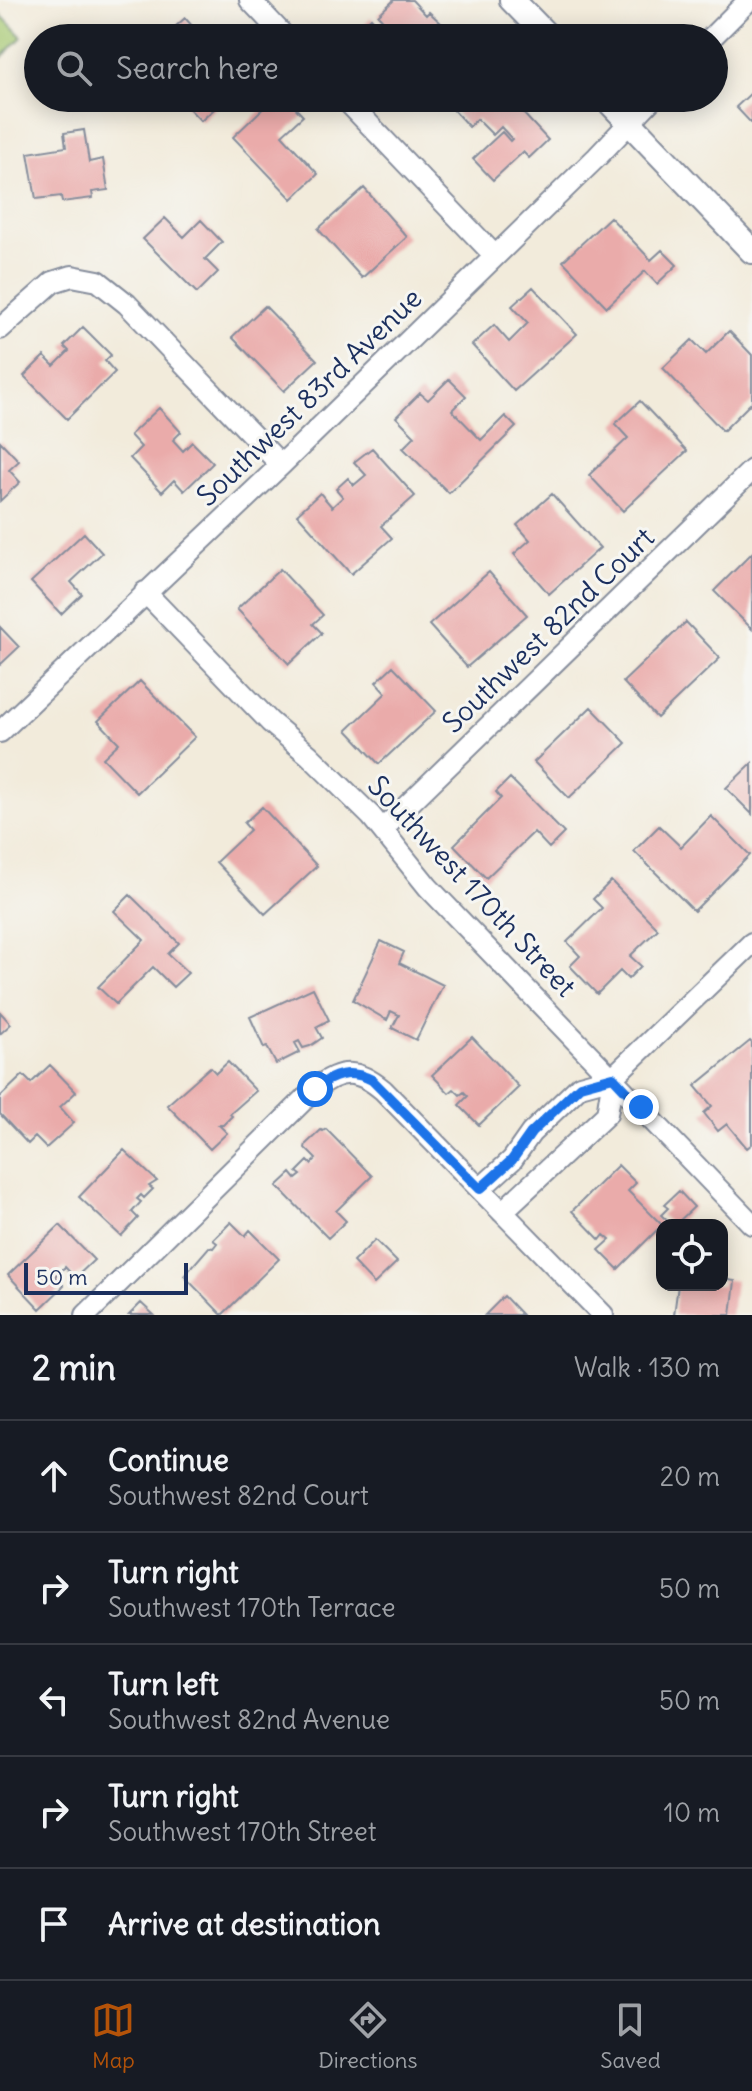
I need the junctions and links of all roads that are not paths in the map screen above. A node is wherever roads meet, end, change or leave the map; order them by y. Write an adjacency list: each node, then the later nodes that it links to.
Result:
1 (250, 0): 4 (street)
2 (512, 0): 5 (street)
3 (749, 0): 6 (street)
4 (273, 24)
5 (535, 24)
6 (725, 24)
7 (357, 112): 12 (street)
8 (619, 112): 10 (street)
9 (640, 112): 10 (street, Southwest 83rd Avenue)
10 (629, 123): 11 (street); 12 (street, Southwest 83rd Avenue)
11 (752, 251)
12 (495, 256): 14 (street, Southwest 83rd Avenue)
13 (0, 329): 14 (street)
14 (281, 465): 16 (street, Southwest 83rd Avenue)
15 (752, 470): 18 (street, Southwest 82nd Court)
16 (145, 592): 17 (street, Southwest 83rd Avenue); 18 (street, Southwest 170th Street)
17 (0, 732)
18 (383, 829): 20 (street, Southwest 170th Street)
19 (752, 943): 20 (street)
20 (613, 1077): 21 (street); 22 (street); 23 (street, Southwest 170th Street)
21 (480, 1189): 22 (street); 24 (street)
22 (502, 1212): 25 (street)
23 (752, 1224)
24 (86, 1315)
25 (603, 1315)

